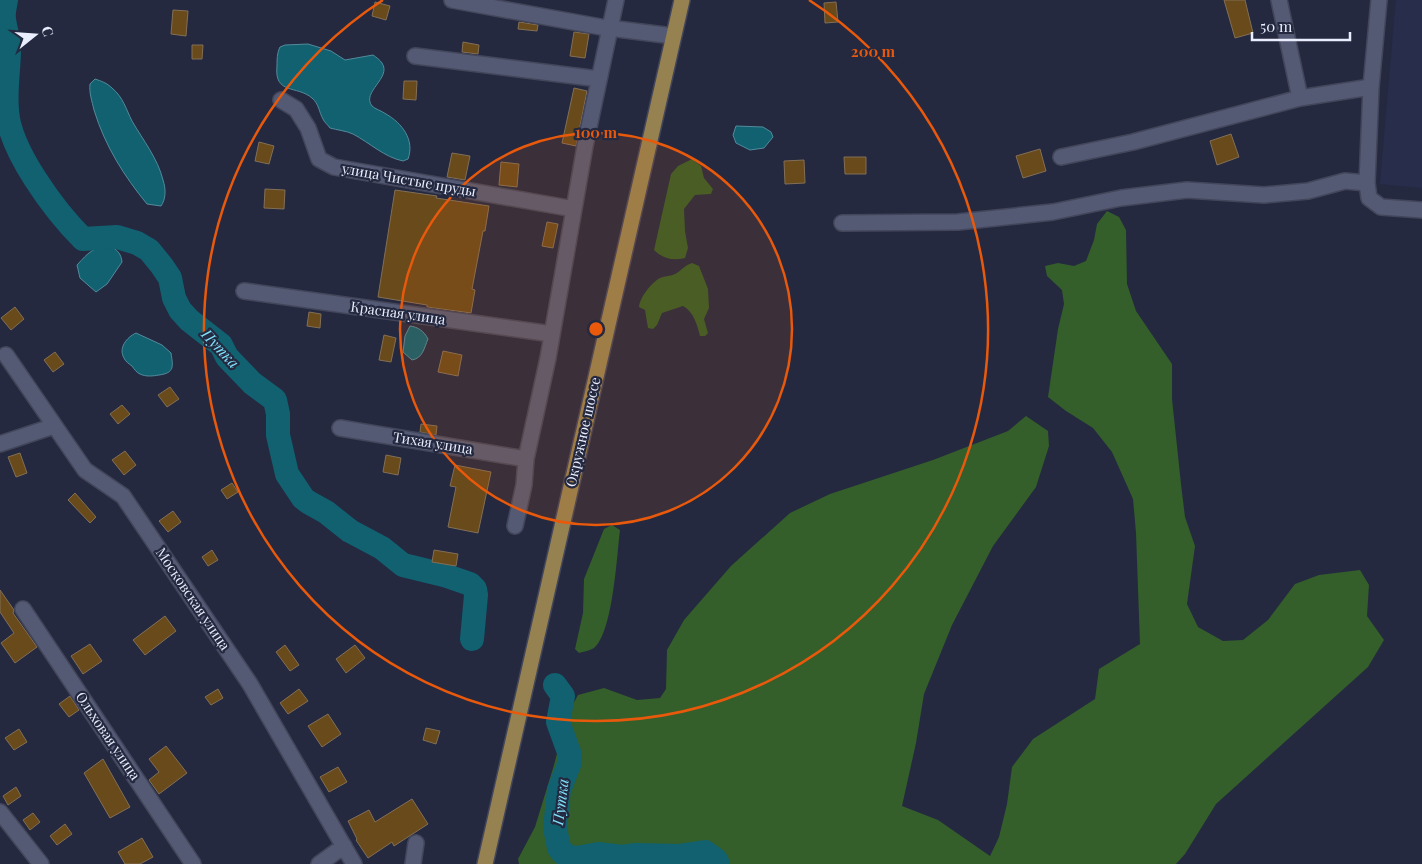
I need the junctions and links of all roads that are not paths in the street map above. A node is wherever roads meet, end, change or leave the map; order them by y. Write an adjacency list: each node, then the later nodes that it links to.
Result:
1 (452, 0): 6 (street)
2 (616, 0): 6 (street)
3 (682, 0): 7 (main road, Окружное шоссе)
4 (1279, 0): 11 (street)
5 (1379, 0): 10 (street)
6 (610, 28): 7 (street); 9 (street)
7 (674, 36): 35 (main road, Окружное шоссе)
8 (415, 56): 9 (street)
9 (599, 79): 15 (street)
10 (1371, 87): 11 (street); 14 (street)
11 (1300, 98): 13 (street)
12 (281, 100): 15 (street, улица Чистые пруды)
13 (1061, 157)
14 (1367, 183): 16 (street); 17 (street)
15 (574, 209): 19 (street)
16 (1422, 210)
17 (842, 223)
18 (244, 292): 19 (street, Красная улица)
19 (552, 334): 24 (street)
20 (6, 355): 21 (street, Московская улица)
21 (54, 426): 23 (street); 29 (street, Московская улица)
22 (340, 428): 24 (street, Тихая улица)
23 (0, 444)
24 (526, 459): 25 (street)
25 (515, 526)
26 (23, 609): 31 (street, Ольховая улица)
27 (0, 812): 30 (street)
28 (416, 844): 34 (street)
29 (344, 846): 32 (street); 33 (street, Московская улица)
30 (41, 864)
31 (193, 864)
32 (319, 864)
33 (354, 864)
34 (413, 864)
35 (485, 864)

